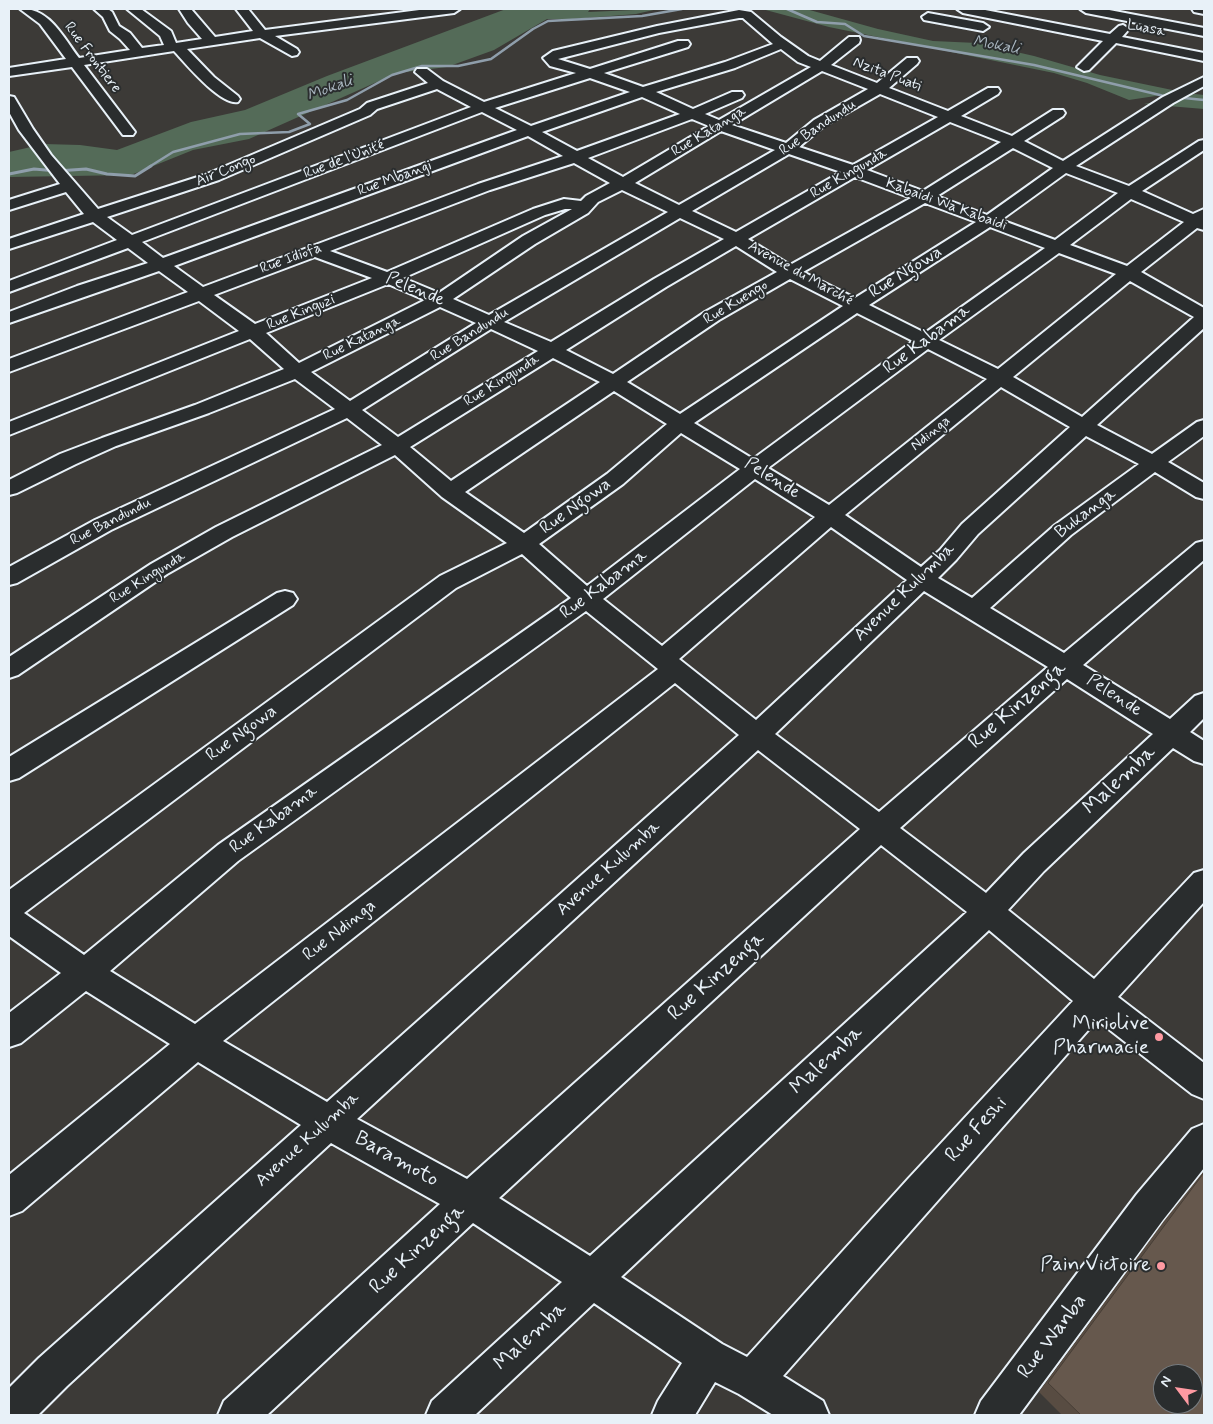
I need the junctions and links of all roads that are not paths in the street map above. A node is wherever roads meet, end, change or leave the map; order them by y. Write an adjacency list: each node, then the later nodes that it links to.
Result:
1 (26, 9): 36 (street, Rue Frontiere)
2 (100, 9): 32 (street)
3 (133, 9): 28 (street)
4 (185, 9): 24 (street)
5 (242, 9): 20 (street)
6 (454, 9): 12 (street)
7 (963, 9): 22 (street, Luasa)
8 (1086, 9): 14 (street)
9 (1198, 9): 10 (street)
10 (1204, 10)
11 (404, 12): 12 (street); 17 (street)
12 (426, 12): 16 (street)
13 (326, 14): 17 (street)
14 (1139, 14): 19 (street); 22 (street)
15 (928, 17): 18 (street)
16 (441, 23)
17 (337, 24): 20 (street)
18 (996, 30)
19 (1204, 32)
20 (262, 34): 21 (street); 31 (street)
21 (238, 38): 24 (street); 30 (street)
22 (1113, 39): 29 (street); 34 (street, Luasa)
23 (854, 40): 37 (street, Rue Katanga)
24 (212, 42): 28 (street)
25 (682, 44): 41 (street, Rue de l'Unité)
26 (783, 44): 33 (street, Nzita Puati); 37 (street, Nzita Puati); 46 (street, Rue Mbangi)
27 (1082, 47): 29 (street)
28 (174, 48): 32 (street); 48 (street)
29 (1102, 51): 38 (street)
30 (250, 52)
31 (292, 52)
32 (139, 53): 36 (street)
33 (558, 54): 41 (street, Kabaidi Wa Kabaidi)
34 (1204, 57)
35 (912, 61): 44 (street, Rue Bandundu)
36 (76, 62): 39 (street); 57 (street, Rue Frontiere)
37 (820, 67): 44 (street, Nzita Puati); 54 (street, Rue Katanga)
38 (1084, 68)
39 (9, 72)
40 (422, 72): 43 (street, Avenue du Marché)
41 (593, 74): 46 (street, Kabaidi Wa Kabaidi); 50 (street, Rue de l'Unité)
42 (1204, 81): 62 (street, Rue Ngowa)
43 (438, 84): 50 (street, Avenue du Marché); 71 (street, Air Congo)
44 (880, 88): 53 (street, Nzita Puati); 60 (street, Rue Bandundu)
45 (993, 91): 53 (street, Rue Kingunda)
46 (643, 92): 52 (street, Kabaidi Wa Kabaidi); 55 (street, Rue Mbangi)
47 (737, 95): 52 (street, Rue Idiofa)
48 (233, 99)
49 (9, 100): 56 (street)
50 (483, 107): 55 (street, Avenue du Marché); 75 (street, Rue de l'Unité)
51 (1058, 113): 58 (street, Rue Kuengo)
52 (692, 114): 54 (street, Kabaidi Wa Kabaidi); 61 (street, Rue Idiofa)
53 (949, 116): 58 (street, Nzita Puati); 63 (street, Rue Kingunda)
54 (720, 126): 60 (street, Kabaidi Wa Kabaidi); 64 (street, Rue Katanga)
55 (530, 131): 61 (street, Avenue du Marché); 79 (street, Rue Mbangi)
56 (17, 132): 65 (street)
57 (128, 132)
58 (1012, 141): 62 (street, Nzita Puati); 67 (street, Rue Kuengo)
59 (1204, 144): 66 (street, Rue Kabama)
60 (789, 148): 63 (street, Kabaidi Wa Kabaidi); 70 (street, Rue Bandundu)
61 (576, 157): 64 (street, Avenue du Marché); 78 (street, Rue Idiofa)
62 (1064, 167): 66 (street, Nzita Puati); 73 (street, Rue Ngowa)
63 (854, 171): 67 (street, Kabaidi Wa Kabaidi); 74 (street, Rue Kingunda)
64 (623, 184): 68 (street, Rue Katanga); 70 (street, Avenue du Marché)
65 (70, 186): 69 (street); 71 (street)
66 (1130, 192): 72 (street, Nzita Puati); 77 (street, Rue Kabama)
67 (924, 197): 73 (street, Kabaidi Wa Kabaidi); 80 (street, Rue Kuengo)
68 (592, 199): 82 (street, Rue Kinguzi); 85 (street, Rue Katanga)
69 (9, 205)
70 (679, 212): 74 (street, Avenue du Marché); 89 (street, Rue Bandundu)
71 (94, 215): 75 (street); 76 (street, Air Congo)
72 (1201, 220): 81 (street, Ndinga)
73 (989, 221): 77 (street, Kabaidi Wa Kabaidi); 86 (street, Rue Ngowa)
74 (735, 238): 80 (street, Avenue du Marché); 92 (street, Rue Kingunda)
75 (130, 241): 79 (street); 83 (street, Rue de l'Unité)
76 (9, 244)
77 (1058, 246): 81 (street, Kabaidi Wa Kabaidi); 91 (street, Rue Kabama)
78 (315, 251): 82 (street, Pelende); 84 (street, Rue Idiofa)
79 (162, 264): 84 (street); 88 (street, Rue Mbangi)
80 (789, 272): 86 (street, Avenue du Marché); 96 (street, Rue Kuengo)
81 (1129, 273): 87 (street, Kabaidi Wa Kabaidi); 95 (street, Ndinga)
82 (388, 278): 85 (street, Pelende); 90 (street, Rue Kinguzi)
83 (9, 287)
84 (198, 293): 90 (street); 93 (street, Rue Idiofa)
85 (440, 300): 89 (street, Pelende); 94 (street, Rue Katanga)
86 (856, 305): 91 (street, Avenue du Marché); 98 (street, Rue Ngowa)
87 (1204, 316): 100 (street, Avenue Kulumba)
88 (9, 318)
89 (488, 323): 92 (street, Pelende); 97 (street, Rue Bandundu)
90 (252, 332): 94 (street); 101 (street, Rue Kinguzi)
91 (926, 341): 95 (street, Avenue du Marché); 104 (street, Rue Kabama)
92 (552, 350): 96 (street, Pelende); 102 (street, Rue Kingunda)
93 (9, 366)
94 (297, 371): 97 (street); 105 (street, Rue Katanga)
95 (998, 379): 100 (street, Avenue du Marché); 108 (street, Ndinga)
96 (614, 382): 98 (street, Pelende); 106 (street, Rue Kuengo)
97 (349, 410): 102 (street); 111 (street, Rue Bandundu)
98 (681, 422): 104 (street, Pelende); 109 (street, Rue Ngowa)
99 (1204, 426): 103 (street, Bukanga)
100 (1084, 427): 103 (street, Avenue du Marché); 112 (street, Avenue Kulumba)
101 (9, 429)
102 (397, 446): 106 (street); 118 (street, Rue Kingunda)
103 (1154, 463): 107 (street, Avenue du Marché); 115 (street, Bukanga)
104 (755, 468): 108 (street, Pelende); 114 (street, Rue Kabama)
105 (9, 488)
106 (450, 492): 109 (street)
107 (1204, 492)
108 (830, 516): 112 (street, Pelende); 116 (street, Ndinga)
109 (524, 544): 114 (street); 126 (street, Rue Ngowa)
110 (1204, 548): 117 (street, Rue Kinzenga)
111 (9, 577)
112 (921, 578): 115 (street, Pelende); 121 (street, Avenue Kulumba)
113 (285, 599): 123 (street)
114 (587, 599): 116 (street); 129 (street, Rue Kabama)
115 (974, 609): 117 (street, Pelende)
116 (670, 664): 121 (street); 132 (street, Rue Ndinga)
117 (1065, 665): 120 (street, Pelende); 124 (street, Rue Kinzenga)
118 (9, 669)
119 (1204, 703): 120 (street, Malemba)
120 (1171, 733): 122 (street, Pelende); 127 (street, Malemba)
121 (757, 734): 124 (street); 134 (street, Avenue Kulumba)
122 (1204, 754)
123 (9, 770)
124 (879, 829): 127 (street); 137 (street, Rue Kinzenga)
125 (1204, 882): 130 (street, Rue Feshi)
126 (9, 907)
127 (988, 911): 130 (street); 138 (street, Malemba)
128 (9, 919): 129 (street, Baramoto)
129 (85, 973): 131 (street, Rue Kabama); 132 (street, Baramoto)
130 (1095, 999): 133 (street); 140 (street, Rue Feshi)
131 (9, 1032)
132 (196, 1043): 134 (street, Baramoto); 136 (street, Rue Ndinga)
133 (1204, 1083)
134 (328, 1122): 137 (street, Baramoto); 141 (street, Avenue Kulumba)
135 (1204, 1141): 146 (street, Rue Wanba)
136 (9, 1198)
137 (471, 1201): 138 (street, Baramoto); 142 (street, Rue Kinzenga)
138 (593, 1280): 139 (street, Baramoto); 143 (street, Malemba)
139 (708, 1358): 140 (street, Baramoto); 144 (street)
140 (753, 1380): 145 (street, Baramoto)
141 (10, 1415)
142 (238, 1415)
143 (446, 1415)
144 (672, 1415)
145 (809, 1415)
146 (995, 1415)

